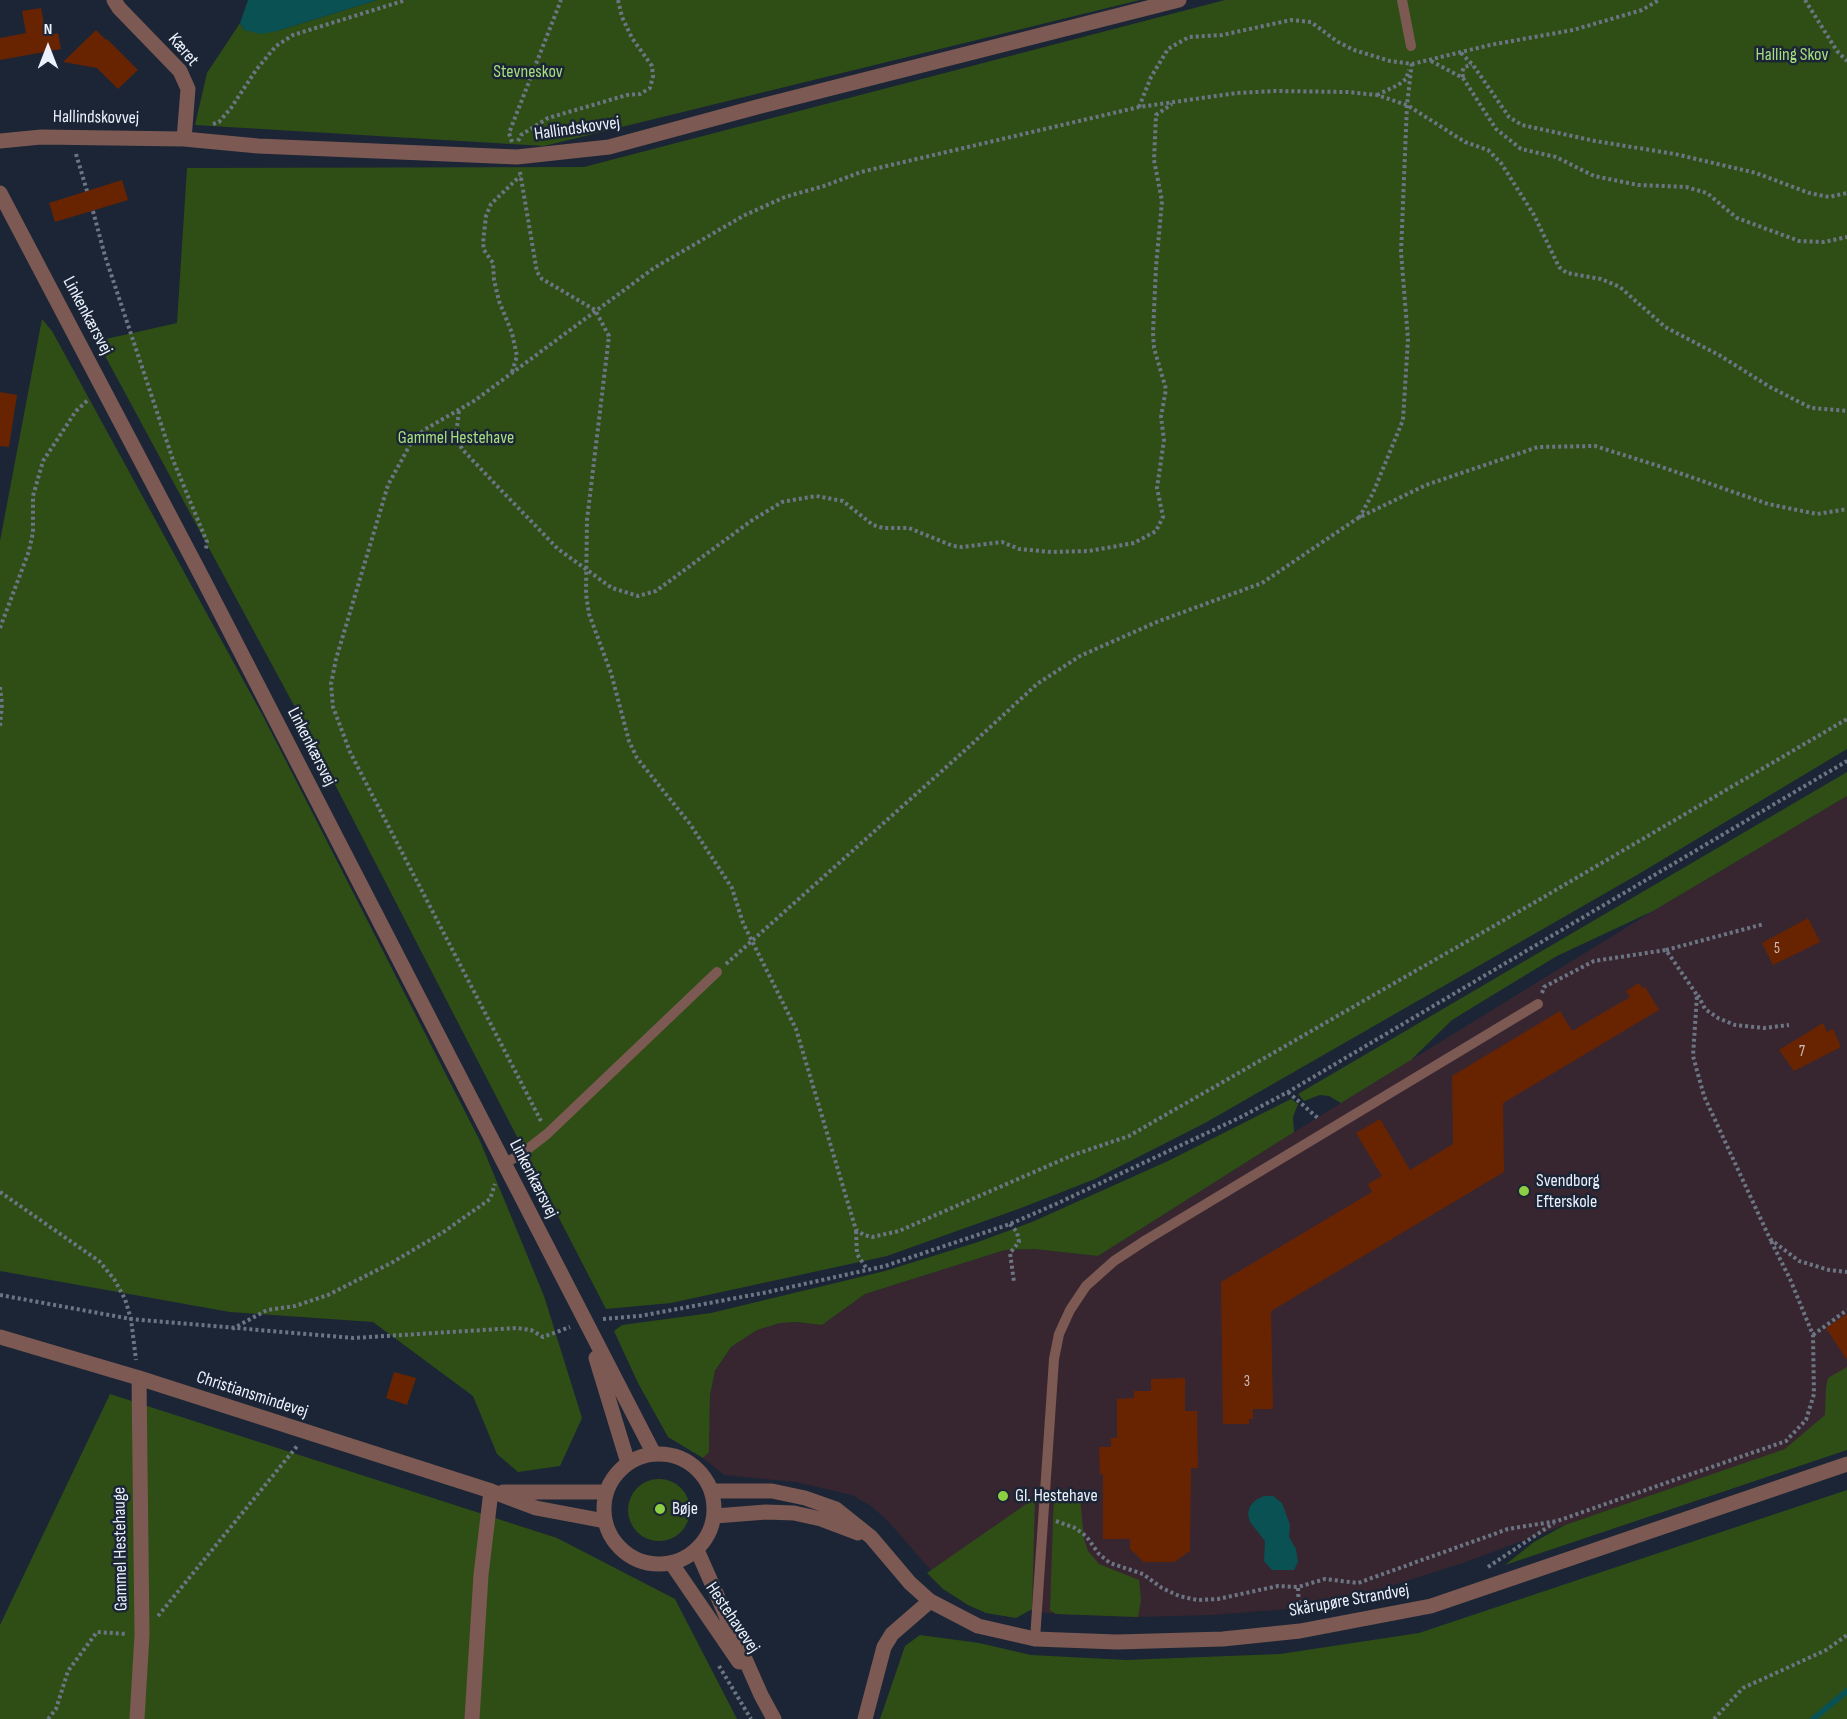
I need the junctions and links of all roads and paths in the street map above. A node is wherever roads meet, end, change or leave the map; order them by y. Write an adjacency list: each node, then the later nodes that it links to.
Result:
1 (114, 0): 20 (street, Kæret)
2 (406, 0): 20 (path)
3 (561, 0): 23 (path)
4 (618, 0): 23 (path)
5 (1179, 0): 23 (street, Hallindskovvej)
6 (1402, 0): 9 (lane)
7 (1659, 0): 10 (path)
8 (1805, 0): 12 (path)
9 (1411, 46): 13 (path)
10 (1461, 53): 11 (path); 14 (path)
11 (1430, 61): 13 (path); 15 (path)
12 (1847, 62)
13 (1412, 64): 16 (path); 18 (path); 19 (path)
14 (1473, 65): 15 (path); 26 (path)
15 (1463, 78): 28 (path)
16 (1377, 95): 17 (path); 18 (path)
17 (1172, 104): 19 (path); 36 (path)
18 (1407, 105): 33 (path); 35 (path)
19 (1139, 107): 29 (path)
20 (185, 133): 21 (street, Hallindskovvej); 23 (street, Hallindskovvej)
21 (74, 138): 22 (street, Hallindskovvej); 24 (path)
22 (0, 141)
23 (517, 157)
24 (87, 191)
25 (0, 193): 31 (street, Linkenkærsvej)
26 (1847, 193)
27 (93, 211): 37 (path)
28 (1847, 237)
29 (594, 310): 30 (path); 30 (path); 36 (path)
30 (512, 372): 32 (path)
31 (102, 386): 37 (street, Linkenkærsvej); 38 (path)
32 (459, 410): 36 (path); 52 (path)
33 (1847, 411)
34 (1847, 509): 35 (path)
35 (1358, 518): 44 (path)
36 (585, 566): 44 (path)
37 (203, 579): 53 (street, Linkenkærsvej)
38 (0, 628)
39 (0, 687): 41 (path)
40 (1847, 719): 56 (path)
41 (0, 726)
42 (1847, 761): 50 (path)
43 (1764, 924): 45 (path)
44 (752, 943): 46 (path); 56 (path)
45 (1666, 950): 47 (path); 48 (path)
46 (717, 972): 52 (lane)
47 (1697, 994): 49 (path); 57 (path)
48 (1538, 1004): 51 (lane)
49 (1789, 1025)
50 (1288, 1092): 51 (path); 55 (path)
51 (1331, 1130): 77 (lane)
52 (548, 1134): 53 (lane)
53 (503, 1164): 64 (street, Linkenkærsvej); 65 (path)
54 (0, 1192): 63 (path)
55 (1010, 1224): 58 (path); 60 (path)
56 (856, 1230): 58 (path)
57 (1770, 1239): 59 (path); 66 (path)
58 (867, 1269): 64 (path)
59 (1847, 1272)
60 (1014, 1282)
61 (0, 1295): 63 (path)
62 (1847, 1310): 66 (path)
63 (131, 1319): 65 (path); 68 (path)
64 (585, 1321): 65 (path); 70 (street, Linkenkærsvej); 71 (street, Linkenkærsvej)
65 (232, 1329)
66 (1813, 1335): 79 (path)
67 (0, 1337): 68 (street, Christiansmindevej)
68 (138, 1378): 69 (street, Christiansmindevej); 87 (street, Gammel Hestehauge)
69 (308, 1434): 73 (street, Christiansmindevej); 87 (path)
70 (654, 1454): 71 (street); 74 (street)
71 (628, 1463): 75 (street)
72 (1847, 1464): 83 (street, Skårupøre Strandvej)
73 (491, 1491): 75 (street, Christiansmindevej); 78 (street, Christiansmindevej); 93 (street)
74 (712, 1491): 76 (street); 80 (street, Skårupøre Strandvej)
75 (606, 1492): 78 (street)
76 (714, 1516): 80 (street); 81 (street)
77 (1044, 1519): 84 (path); 89 (lane)
78 (604, 1521): 82 (street)
79 (1557, 1521): 83 (path); 84 (path)
80 (871, 1537): 85 (street, Skårupøre Strandvej)
81 (697, 1550): 82 (street); 90 (street, Hestehavevej)
82 (672, 1564): 90 (street, Hestehavevej)
83 (1491, 1586): 86 (street, Skårupøre Strandvej)
84 (1299, 1587): 86 (path)
85 (930, 1601): 89 (street, Skårupøre Strandvej); 95 (street)
86 (1300, 1631): 89 (street, Skårupøre Strandvej)
87 (142, 1635): 91 (path); 92 (street, Gammel Hestehauge)
88 (1847, 1635): 96 (path)
89 (1035, 1639)
90 (761, 1695): 94 (street, Hestehavevej)
91 (48, 1719)
92 (137, 1719)
93 (472, 1719)
94 (774, 1719)
95 (865, 1719)
96 (1714, 1719)

